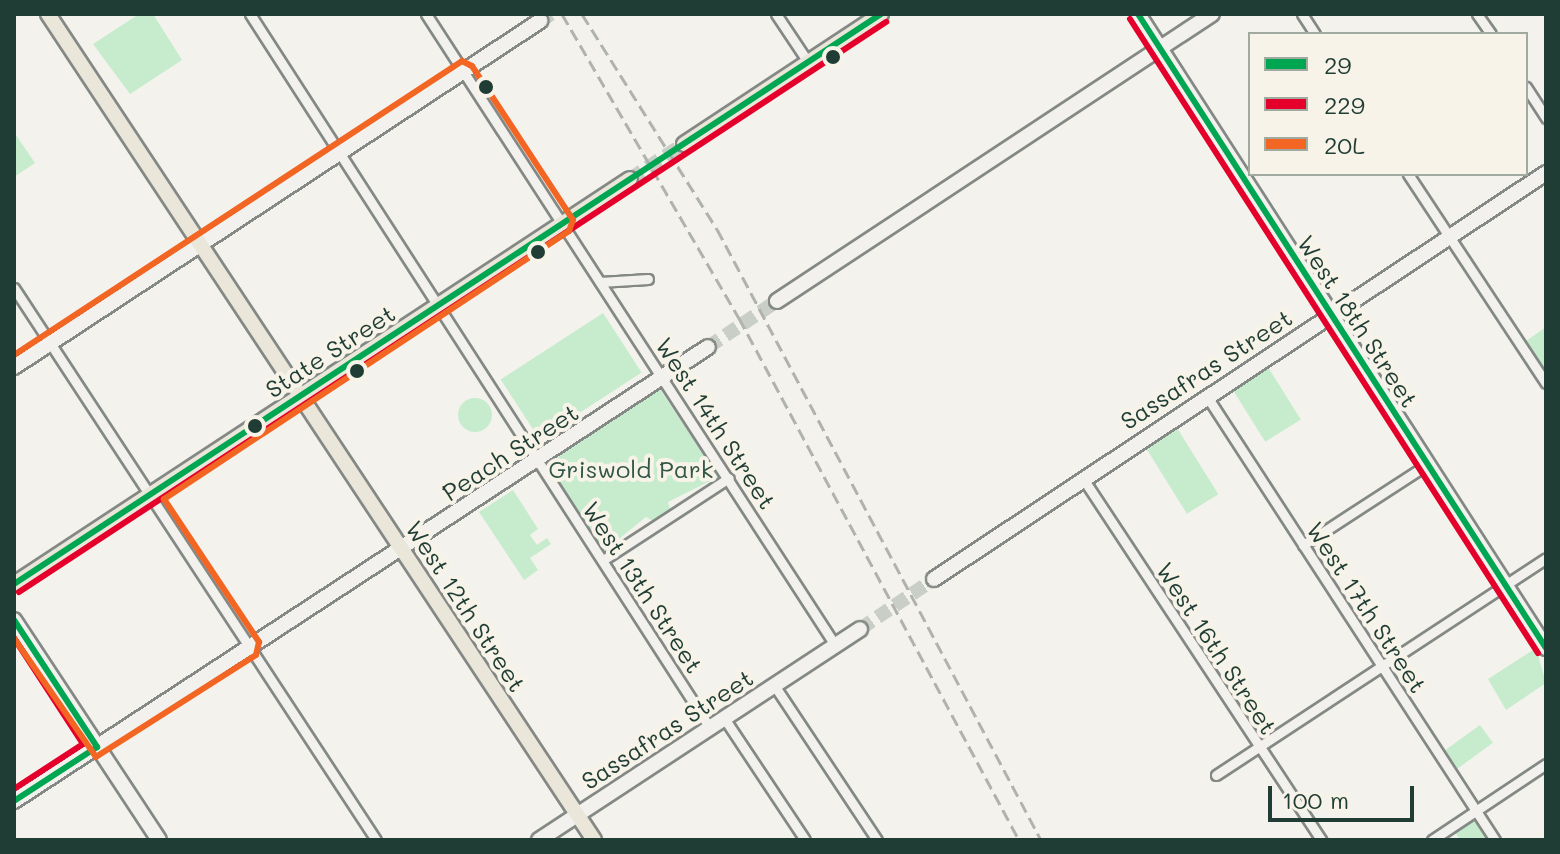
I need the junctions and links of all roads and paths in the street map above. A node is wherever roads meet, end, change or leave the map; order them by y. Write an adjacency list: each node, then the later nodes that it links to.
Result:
1 (48, 14): 25 (main road, West 12th Street)
2 (250, 14): 19 (street, West 13th Street)
3 (426, 14): 15 (street, West 14th Street)
4 (776, 14): 14 (street)
5 (881, 14): 14 (main road)
6 (1138, 14): 13 (main road, West 18th Street)
7 (1212, 14): 13 (main road)
8 (1302, 14): 11 (street)
9 (1477, 14): 12 (street)
10 (540, 21): 15 (main road)
11 (1314, 32)
12 (1490, 32)
13 (1159, 49): 29 (main road); 31 (main road, West 18th Street)
14 (808, 62): 18 (main road)
15 (464, 71): 19 (main road); 23 (street, West 14th Street)
16 (1528, 90): 17 (street)
17 (1546, 118)
18 (684, 144)
19 (340, 153): 25 (main road); 30 (street, West 13th Street)
20 (1546, 173): 24 (main road, Sassafras Street)
21 (1409, 176): 24 (street)
22 (630, 179): 23 (main road, State Street)
23 (563, 223): 27 (street, West 14th Street); 30 (main road, State Street)
24 (1450, 237): 31 (main road, Sassafras Street); 36 (street)
25 (200, 244): 32 (main road); 38 (main road, West 12th Street)
26 (648, 279): 27 (street)
27 (600, 282): 35 (street, West 14th Street)
28 (14, 288): 32 (street)
29 (777, 301)
30 (438, 306): 38 (main road, State Street); 39 (street, West 13th Street)
31 (1328, 315): 37 (main road, Sassafras Street); 40 (main road, West 18th Street)
32 (50, 343): 34 (main road); 43 (street)
33 (708, 347): 35 (main road, Peach Street)
34 (14, 367)
35 (661, 378): 39 (main road, Peach Street); 42 (street, West 14th Street)
36 (1546, 383)
37 (1206, 395): 41 (main road, Sassafras Street); 44 (street, West 17th Street)
38 (301, 396): 43 (main road, State Street); 45 (main road, West 12th Street)
39 (537, 461): 45 (main road, Peach Street); 47 (street, West 13th Street)
40 (1426, 465): 44 (street); 50 (main road, West 18th Street)
41 (1082, 477): 48 (main road, Sassafras Street); 61 (street, West 16th Street)
42 (729, 478): 47 (street); 53 (street, West 14th Street)
43 (150, 496): 49 (main road, State Street); 54 (street)
44 (1303, 545): 56 (street, West 17th Street)
45 (402, 550): 54 (main road, Peach Street); 66 (main road, West 12th Street)
46 (1546, 558): 50 (street)
47 (603, 560): 59 (street, West 13th Street)
48 (934, 579)
49 (14, 584)
50 (1505, 586): 55 (main road, West 18th Street); 56 (street)
51 (14, 620): 60 (main road)
52 (860, 629): 53 (main road, Sassafras Street)
53 (835, 645): 57 (main road, Sassafras Street)
54 (250, 647): 60 (main road, Peach Street); 68 (street)
55 (1546, 648)
56 (1383, 666): 61 (street); 65 (street, West 17th Street)
57 (774, 685): 58 (main road, Sassafras Street); 72 (street)
58 (724, 718): 59 (main road, Sassafras Street); 71 (street)
59 (710, 728): 66 (main road, Sassafras Street)
60 (97, 747): 64 (main road, Peach Street); 67 (main road)
61 (1259, 747): 63 (street); 73 (street, West 16th Street)
62 (1546, 764): 65 (street)
63 (1216, 775)
64 (14, 801)
65 (1476, 811): 74 (street); 75 (street, West 17th Street)
66 (578, 815): 69 (main road, Sassafras Street); 70 (main road, West 12th Street)
67 (159, 840)
68 (376, 840)
69 (539, 840)
70 (594, 840)
71 (805, 840)
72 (877, 840)
73 (1321, 840)
74 (1432, 840)
75 (1495, 840)

